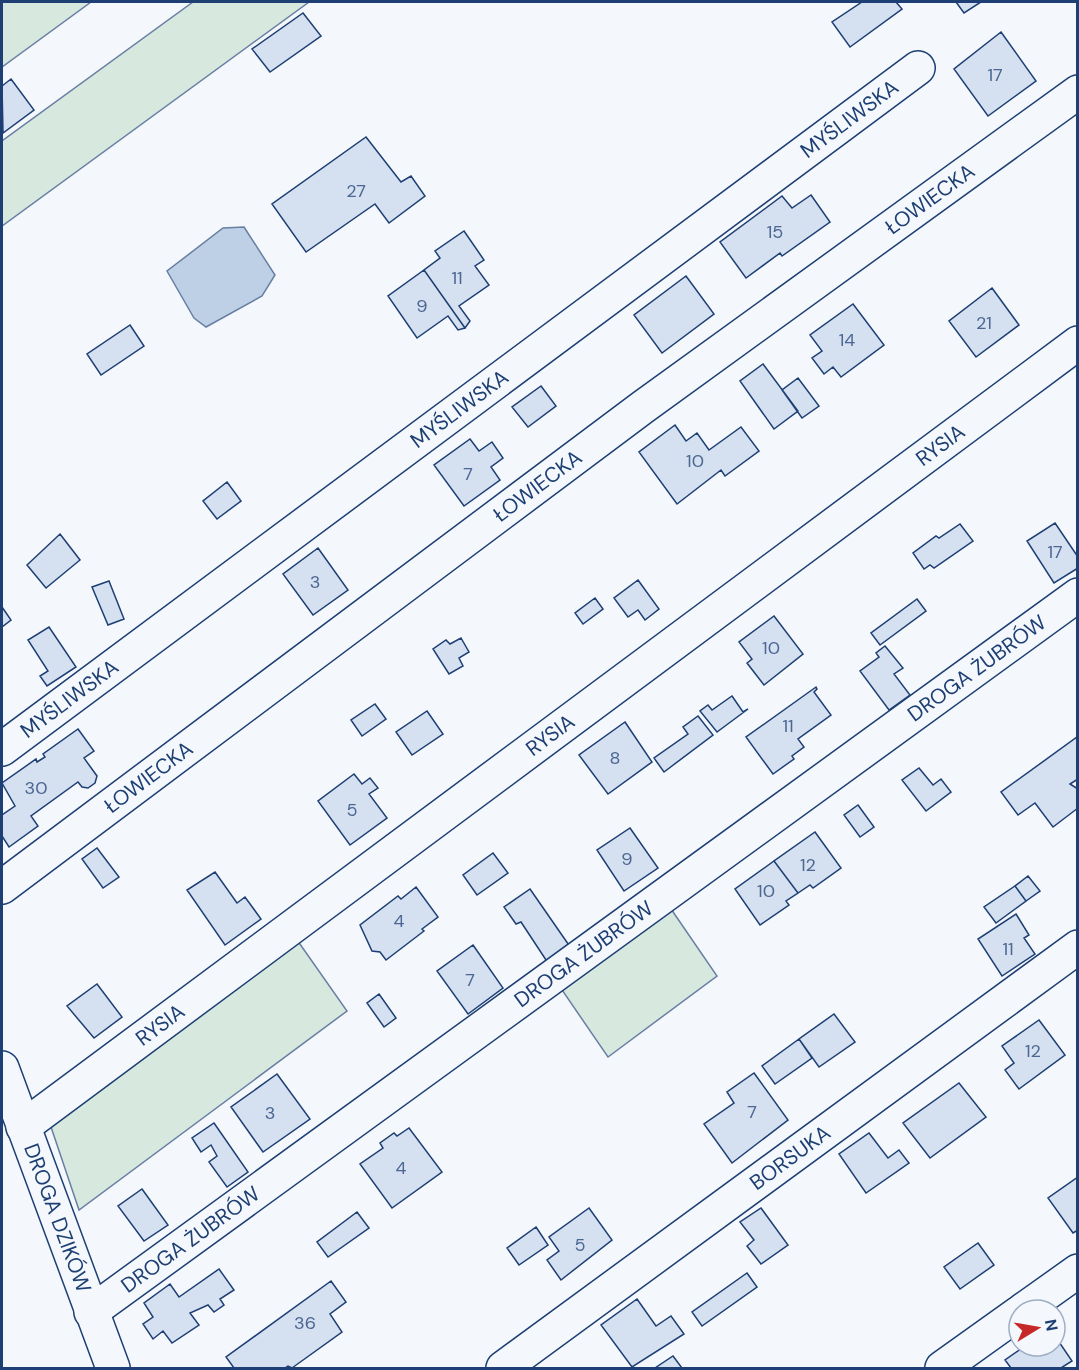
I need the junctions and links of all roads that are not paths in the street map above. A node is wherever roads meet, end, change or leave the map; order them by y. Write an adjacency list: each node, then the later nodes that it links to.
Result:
1 (918, 68): 5 (street, MYŚLIWSKA)
2 (1077, 92): 6 (street, ŁOWIECKA)
3 (1077, 343): 9 (street, RYSIA)
4 (1077, 595): 12 (street, DROGA ŻUBRÓW)
5 (2, 749)
6 (2, 887)
7 (1077, 947): 15 (street, BORSUKA)
8 (2, 1068): 9 (street, DROGA DZIKÓW)
9 (23, 1127): 12 (street, DROGA DZIKÓW)
10 (1077, 1271): 11 (street)
11 (1040, 1298)
12 (91, 1312): 14 (street, DROGA DZIKÓW)
13 (1007, 1322): 16 (street)
14 (113, 1368)
15 (503, 1368)
16 (942, 1368)

